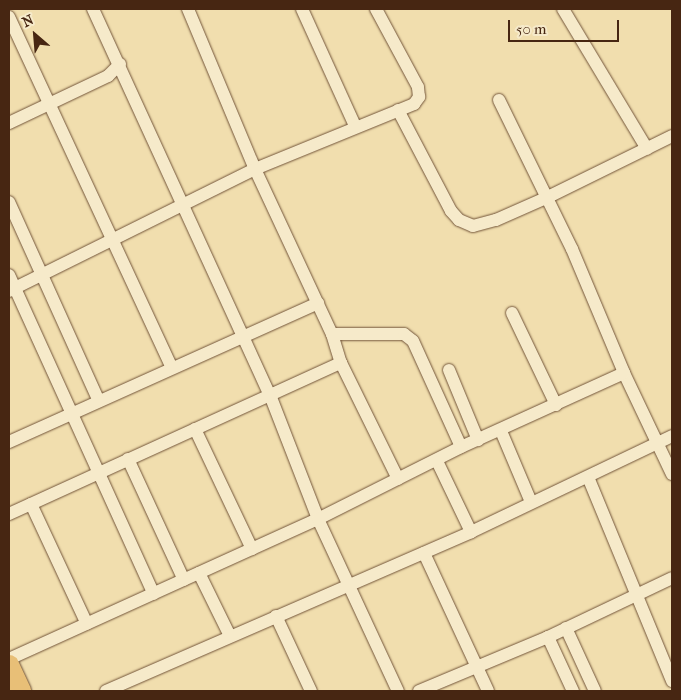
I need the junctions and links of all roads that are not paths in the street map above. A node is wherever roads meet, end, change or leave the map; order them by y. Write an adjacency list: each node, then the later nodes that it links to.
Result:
1 (93, 9): 7 (street)
2 (188, 9): 15 (street)
3 (302, 9): 12 (street)
4 (376, 9): 10 (street)
5 (564, 9): 14 (street)
6 (9, 17): 9 (street)
7 (120, 64): 9 (street); 18 (street)
8 (499, 100): 16 (street)
9 (49, 103): 11 (street); 19 (street)
10 (398, 110): 12 (street); 16 (street)
11 (9, 123)
12 (355, 126): 15 (street)
13 (672, 136): 14 (street)
14 (647, 149): 16 (street)
15 (255, 169): 18 (street); 23 (street)
16 (548, 197): 30 (street)
17 (9, 202): 21 (street)
18 (183, 206): 19 (street); 26 (street)
19 (114, 241): 21 (street); 28 (street)
20 (9, 275): 22 (street)
21 (42, 275): 22 (street); 32 (street)
22 (12, 289): 34 (street)
23 (318, 303): 25 (street); 26 (street)
24 (512, 313): 33 (street)
25 (332, 334): 27 (street); 41 (street)
26 (242, 336): 28 (street); 31 (street)
27 (341, 363): 31 (street); 47 (street)
28 (172, 368): 32 (street)
29 (449, 370): 38 (street)
30 (624, 373): 33 (street); 40 (street)
31 (270, 395): 35 (street); 51 (street)
32 (99, 401): 34 (street)
33 (556, 405): 36 (street)
34 (70, 414): 39 (street); 44 (street)
35 (194, 429): 42 (street); 53 (street)
36 (501, 431): 38 (street); 48 (street)
37 (672, 436): 40 (street)
38 (478, 440): 41 (street)
39 (9, 442)
40 (658, 443): 45 (street); 46 (street)
41 (462, 447): 43 (street)
42 (128, 459): 44 (street); 57 (street)
43 (437, 461): 47 (street); 52 (street)
44 (98, 473): 49 (street); 59 (street)
45 (672, 474)
46 (588, 477): 48 (street); 60 (street)
47 (398, 478): 51 (street)
48 (531, 502): 52 (street)
49 (31, 504): 50 (street); 62 (street)
50 (9, 514)
51 (318, 519): 53 (street); 58 (street)
52 (471, 532): 54 (street)
53 (252, 549): 55 (street)
54 (424, 553): 58 (street); 68 (street)
55 (198, 573): 57 (street); 64 (street)
56 (672, 578): 60 (street)
57 (184, 580): 59 (street)
58 (349, 585): 61 (street); 73 (street)
59 (154, 594): 62 (street)
60 (635, 595): 63 (street); 69 (street)
61 (276, 616): 64 (street); 72 (street)
62 (87, 624): 66 (street)
63 (566, 628): 65 (street); 77 (street)
64 (230, 636): 70 (street)
65 (548, 637): 68 (street); 76 (street)
66 (9, 659)
67 (9, 665): 71 (main road)
68 (478, 668): 74 (street); 75 (street)
69 (672, 681)
70 (111, 690)
71 (21, 691)
72 (311, 691)
73 (398, 691)
74 (419, 691)
75 (488, 691)
76 (573, 691)
77 (595, 691)

